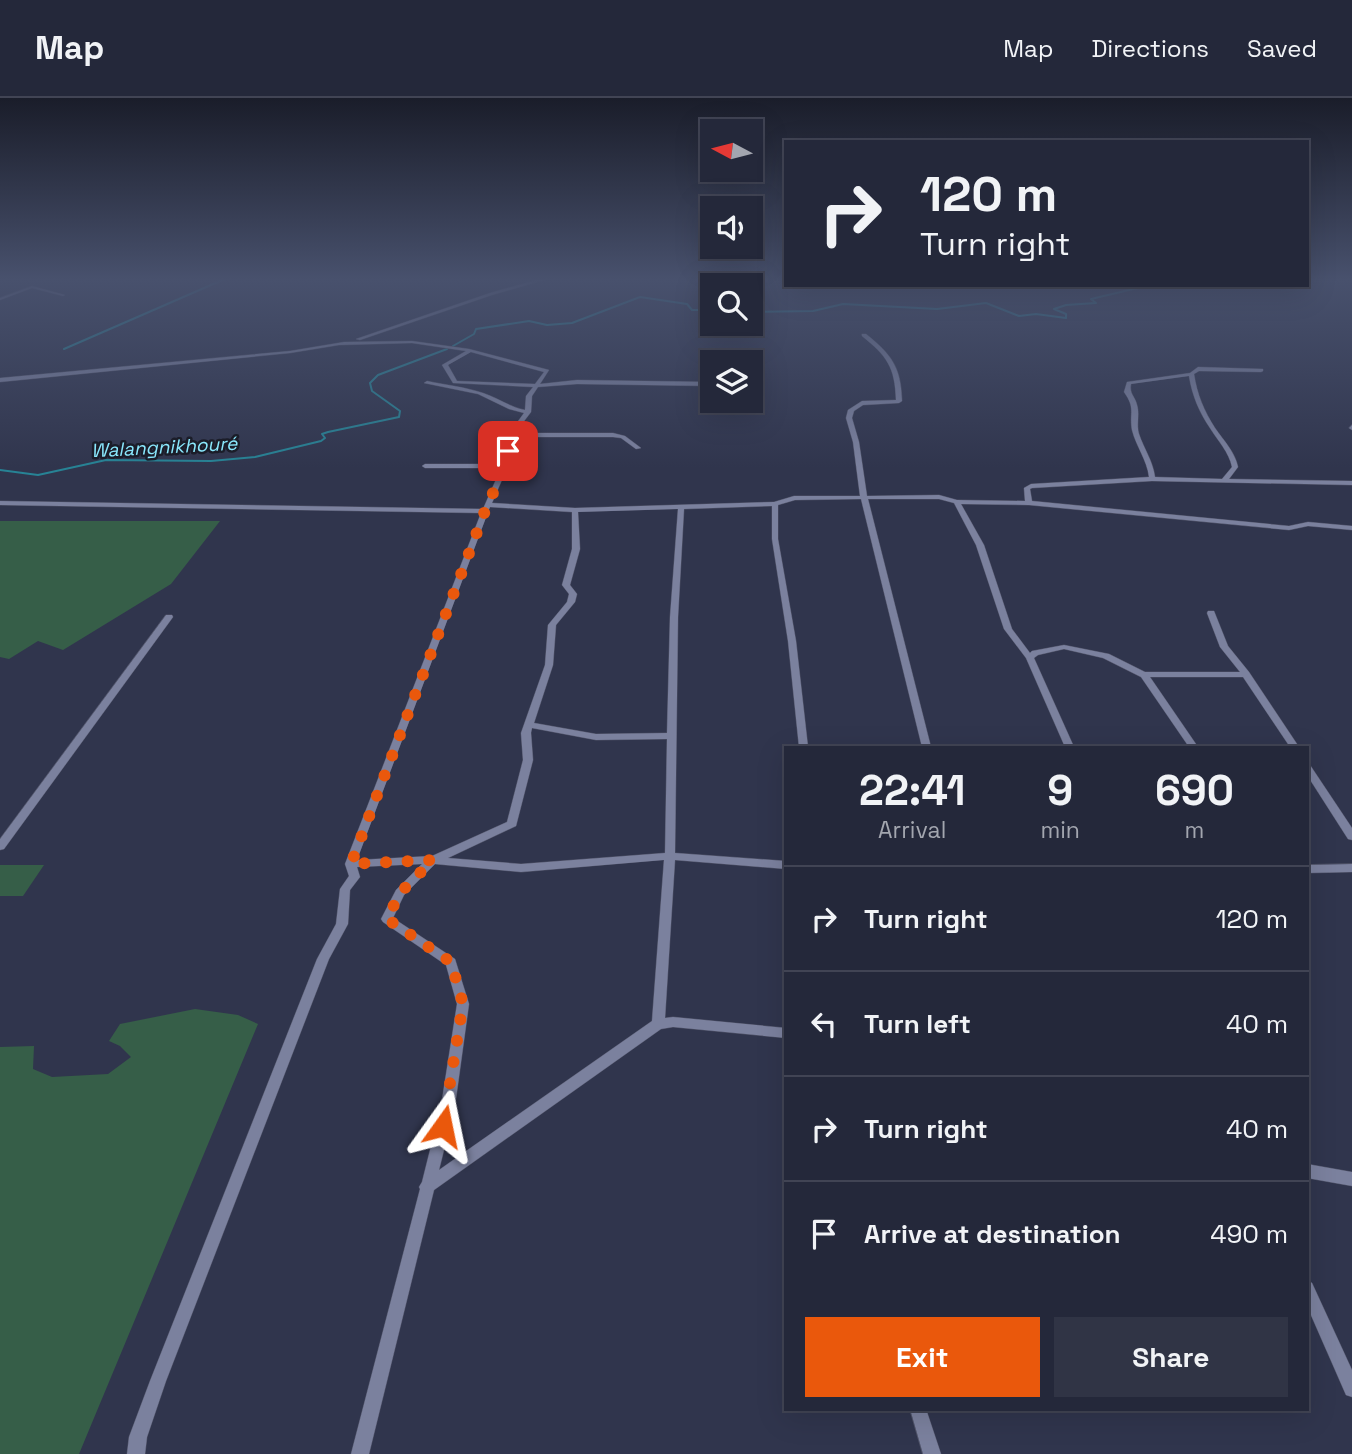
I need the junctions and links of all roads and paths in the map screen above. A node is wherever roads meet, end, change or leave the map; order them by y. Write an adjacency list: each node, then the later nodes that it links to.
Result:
1 (348, 341): 3 (street)
2 (871, 341): 19 (street)
3 (340, 344): 4 (street); 7 (street)
4 (470, 350): 10 (street); 10 (street)
5 (1261, 370): 6 (street)
6 (1191, 374): 16 (street); 17 (street)
7 (0, 380)
8 (427, 383): 11 (street)
9 (700, 384): 10 (street)
10 (536, 386): 11 (street)
11 (528, 412): 12 (street)
12 (511, 435): 13 (street); 15 (street)
13 (638, 448)
14 (425, 466): 15 (street)
15 (505, 466): 25 (street)
16 (1152, 479): 17 (street); 22 (street)
17 (1224, 479): 18 (street)
18 (1352, 483)
19 (864, 498): 20 (street); 23 (street); 36 (street)
20 (957, 502): 22 (street); 30 (street)
21 (0, 503): 25 (street)
22 (1029, 503): 27 (street)
23 (775, 504): 24 (street); 35 (street)
24 (681, 506): 26 (street); 34 (street)
25 (486, 508): 26 (street); 45 (street)
26 (575, 510): 33 (street)
27 (1352, 528)
28 (1211, 613): 31 (street)
29 (169, 617): 42 (street)
30 (1030, 659): 32 (street); 37 (street)
31 (1246, 674): 32 (street); 39 (street)
32 (1144, 675): 38 (street)
33 (529, 725): 34 (street); 44 (street)
34 (672, 736): 43 (street)
35 (803, 746)
36 (928, 746)
37 (1069, 746)
38 (1192, 746)
39 (1293, 746)
40 (1309, 771): 41 (street)
41 (1352, 836)
42 (0, 846)
43 (670, 856): 44 (street); 46 (street); 49 (street)
44 (433, 860): 45 (street); 53 (street)
45 (351, 864): 57 (street)
46 (784, 865)
47 (1352, 868): 48 (street)
48 (1309, 869)
49 (658, 1024): 50 (street); 53 (street)
50 (784, 1033)
51 (1309, 1171): 52 (street)
52 (1352, 1179)
53 (426, 1188): 58 (street)
54 (1309, 1292): 55 (street)
55 (1352, 1389)
56 (919, 1411): 59 (street)
57 (136, 1454)
58 (360, 1454)
59 (932, 1454)

